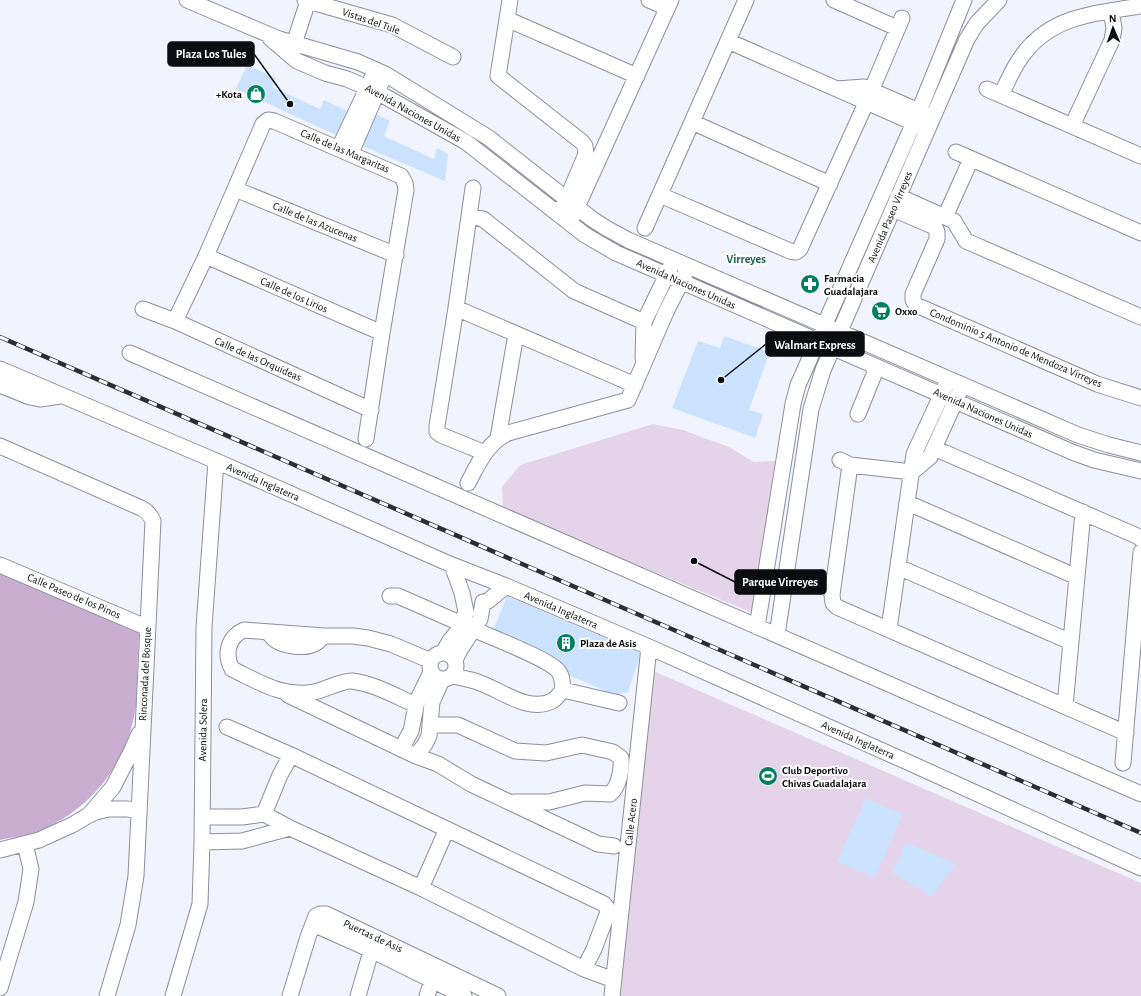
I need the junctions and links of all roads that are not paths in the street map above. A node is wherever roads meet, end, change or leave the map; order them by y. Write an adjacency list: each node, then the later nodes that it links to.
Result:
1 (187, 0): 14 (street, Avenida Naciones Unidas)
2 (305, 0): 14 (street, Vistas del Tule); 15 (street, Vistas del Tule)
3 (510, 0): 12 (street)
4 (649, 0): 9 (street)
5 (746, 0): 13 (street)
6 (834, 0): 21 (street)
7 (964, 0): 22 (street, Avenida Paseo Virreyes)
8 (999, 0): 24 (street, Avenida Paseo Virreyes)
9 (669, 4): 17 (street)
10 (1141, 6): 11 (street)
11 (1111, 11): 20 (street); 25 (street)
12 (506, 19): 17 (street); 36 (street)
13 (728, 41): 21 (street); 23 (street)
14 (288, 47): 16 (street, Avenida Naciones Unidas); 18 (street, Avenida Naciones Unidas)
15 (453, 57)
16 (380, 72): 18 (street); 26 (street, Avenida Naciones Unidas)
17 (637, 76): 36 (street)
18 (373, 89): 27 (street, Avenida Naciones Unidas); 28 (street)
19 (987, 89): 20 (street)
20 (1001, 95): 25 (street)
21 (868, 96): 22 (street); 32 (street)
22 (916, 117): 24 (street); 54 (street, Avenida Paseo Virreyes)
23 (692, 122): 32 (street); 35 (street)
24 (930, 123): 37 (street, Avenida Paseo Virreyes)
25 (1072, 126): 30 (street)
26 (475, 129): 27 (street); 36 (street, Avenida Naciones Unidas)
27 (466, 142): 40 (street, Avenida Naciones Unidas)
28 (345, 151): 34 (street, Calle de las Margaritas); 43 (street, Calle de las Margaritas)
29 (956, 152): 31 (street)
30 (1141, 156)
31 (971, 159): 39 (street); 42 (street)
32 (830, 184): 35 (street)
33 (473, 188): 38 (street)
34 (235, 189): 43 (street, Calle de las Azucenas); 44 (street)
35 (660, 195): 41 (street)
36 (572, 203): 40 (street); 45 (street, Avenida Naciones Unidas)
37 (895, 203): 39 (street); 55 (street, Avenida Paseo Virreyes); 69 (street, Condominio 5 Antonio de Mendoza Virreyes)
38 (469, 216): 49 (street); 53 (street)
39 (945, 217): 51 (street)
40 (564, 218): 47 (street, Avenida Naciones Unidas)
41 (645, 228)
42 (1141, 233)
43 (396, 255): 56 (street)
44 (206, 256): 52 (street); 56 (street, Calle de los Lirios)
45 (674, 260): 46 (street, Avenida Naciones Unidas); 47 (street)
46 (689, 266): 48 (street); 54 (street, Avenida Naciones Unidas)
47 (667, 275): 48 (street, Avenida Naciones Unidas); 53 (street)
48 (681, 282): 58 (street, Avenida Naciones Unidas); 61 (street)
49 (456, 308): 57 (street); 76 (street)
50 (144, 309): 52 (street, Calle de las Orquídeas)
51 (1141, 317)
52 (175, 321): 70 (street, Calle de las Orquídeas)
53 (644, 322): 61 (street)
54 (824, 325): 55 (street, Avenida Naciones Unidas); 58 (street, Avenida Paseo Virreyes)
55 (840, 332): 59 (street, Avenida Paseo Virreyes); 64 (street, Avenida Naciones Unidas)
56 (382, 333): 70 (street)
57 (516, 334): 66 (street); 72 (street)
58 (816, 340): 59 (street, Avenida Naciones Unidas); 82 (street, Avenida Paseo Virreyes)
59 (833, 348): 62 (street, Avenida Naciones Unidas); 83 (street, Avenida Paseo Virreyes)
60 (130, 353): 97 (street)
61 (643, 367): 66 (street)
62 (877, 367): 68 (street, Avenida Naciones Unidas); 71 (street)
63 (0, 369): 67 (street, Avenida Inglaterra)
64 (956, 382): 68 (street); 77 (street, Avenida Naciones Unidas)
65 (0, 385): 67 (street)
66 (635, 385): 72 (street)
67 (63, 396): 78 (street, Avenida Inglaterra)
68 (949, 398): 75 (street); 79 (street, Avenida Naciones Unidas); 80 (street)
69 (1141, 398)
70 (371, 410): 73 (street)
71 (858, 414)
72 (498, 438): 76 (street)
73 (366, 439)
74 (0, 446): 98 (street, Rinconada del Bosque)
75 (934, 448): 80 (street); 85 (street)
76 (485, 453): 81 (street)
77 (1141, 453)
78 (216, 461): 89 (street, Avenida Inglaterra); 126 (street, Avenida Solera)
79 (1141, 471)
80 (912, 472): 84 (street); 99 (street)
81 (468, 483)
82 (779, 491): 83 (street); 97 (street, Avenida Paseo Virreyes)
83 (798, 494): 100 (street, Avenida Paseo Virreyes)
84 (908, 504): 90 (street); 91 (street)
85 (1083, 512): 86 (street); 91 (street)
86 (1141, 539)
87 (1141, 552): 115 (street)
88 (0, 565): 98 (street, Calle Paseo de los Pinos)
89 (452, 565): 92 (street, Avenida Inglaterra); 94 (street)
90 (898, 567): 99 (street); 101 (street)
91 (1077, 577): 101 (street)
92 (506, 586): 95 (street); 102 (street, Avenida Inglaterra)
93 (390, 596): 96 (street)
94 (462, 596): 95 (street); 96 (street)
95 (483, 602): 96 (street)
96 (467, 626): 103 (street); 106 (street)
97 (757, 627): 100 (street)
98 (148, 628): 112 (street, Rinconada del Bosque)
99 (889, 629): 110 (street)
100 (776, 635): 120 (street)
101 (1071, 642): 110 (street)
102 (649, 647): 134 (street, Avenida Inglaterra); 139 (street, Calle Acero)
103 (449, 657): 104 (street); 104 (street)
104 (439, 672): 106 (street); 107 (street); 108 (street); 113 (street)
105 (332, 687): 107 (street); 108 (street); 111 (street)
106 (563, 690): 109 (street)
107 (281, 692): 111 (street)
108 (416, 704): 116 (street)
109 (619, 704)
110 (1065, 706): 115 (street)
111 (324, 713): 116 (street)
112 (143, 720): 123 (street, Rinconada del Bosque); 124 (street)
113 (431, 724): 118 (street); 121 (street)
114 (227, 728): 117 (street)
115 (1126, 733): 119 (street)
116 (401, 749): 118 (street)
117 (291, 755): 125 (street); 129 (street)
118 (416, 756): 122 (street)
119 (1123, 763)
120 (1141, 794)
121 (561, 799): 122 (street); 127 (street)
122 (509, 802): 127 (street)
123 (139, 811): 124 (street); 141 (street, Rinconada del Bosque)
124 (89, 814): 131 (street)
125 (264, 814): 126 (street); 128 (street)
126 (202, 818): 130 (street, Avenida Solera)
127 (558, 825): 132 (street)
128 (290, 828): 130 (street); 135 (street)
129 (447, 829): 135 (street); 137 (street)
130 (202, 842): 142 (street, Avenida Solera)
131 (25, 844): 133 (street); 140 (street)
132 (614, 846)
133 (0, 850)
134 (1141, 868)
135 (421, 888): 137 (street)
136 (373, 944): 138 (street, Puertas de Asis); 143 (street, Puertas de Asis); 144 (street)
137 (584, 969): 139 (street)
138 (434, 973): 145 (street); 146 (street, Puertas de Asis); 147 (street, Puertas de Asis)
139 (614, 980): 148 (street, Calle Acero)
140 (0, 988)
141 (107, 996)
142 (173, 996)
143 (290, 996)
144 (358, 996)
145 (427, 996)
146 (464, 996)
147 (496, 996)
148 (612, 996)

